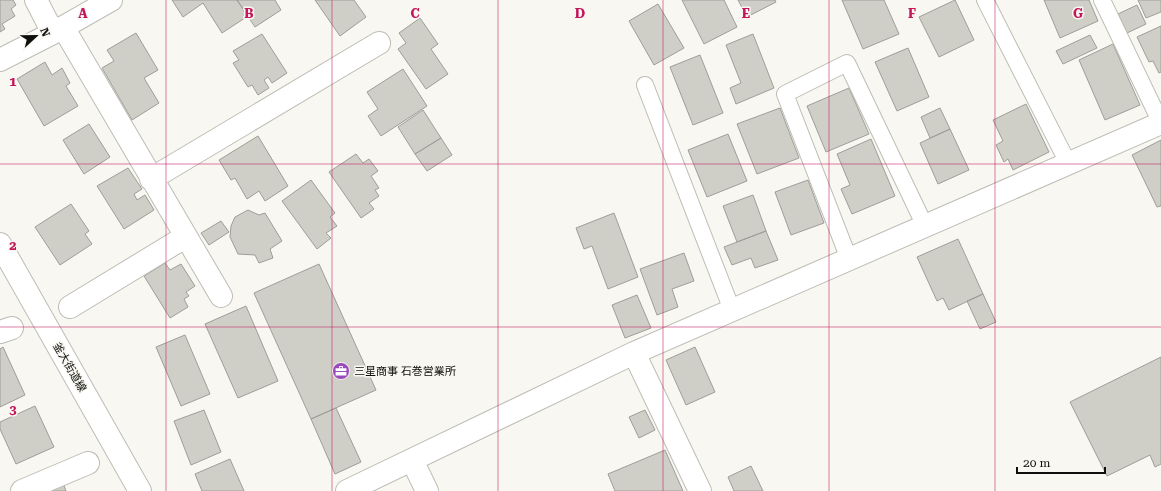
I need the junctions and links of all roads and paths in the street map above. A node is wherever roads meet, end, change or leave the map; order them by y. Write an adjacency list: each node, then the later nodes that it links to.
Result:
1 (36, 0): 5 (street)
2 (111, 0): 5 (street)
3 (985, 0): 10 (lane)
4 (1102, 0): 9 (lane)
5 (58, 30): 7 (street); 11 (street)
6 (379, 43): 11 (street)
7 (0, 60)
8 (644, 85): 18 (lane)
9 (1161, 123): 10 (street)
10 (1068, 163): 12 (street)
11 (151, 180): 13 (street)
12 (925, 226): 15 (street); 15 (lane)
13 (186, 237): 16 (street); 17 (street)
14 (0, 244): 23 (street, 釜大街道線)
15 (849, 259): 18 (street)
16 (220, 296)
17 (70, 307)
18 (732, 310): 19 (street)
19 (634, 353): 20 (street); 26 (street)
20 (412, 460): 24 (street); 25 (street)
21 (88, 463): 22 (street)
22 (22, 491)
23 (140, 491)
24 (347, 491)
25 (427, 491)
26 (700, 491)

